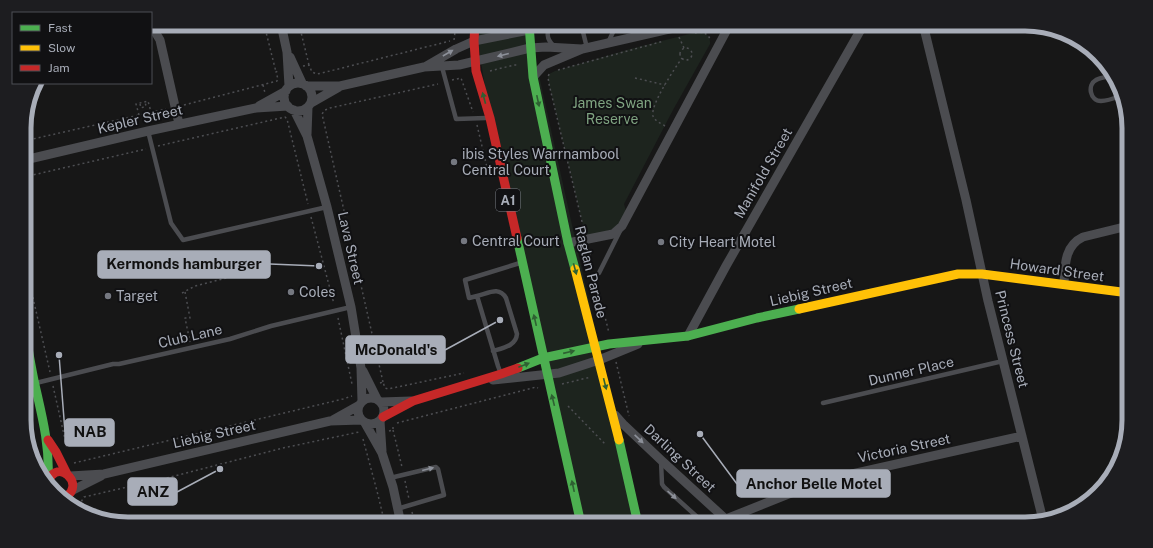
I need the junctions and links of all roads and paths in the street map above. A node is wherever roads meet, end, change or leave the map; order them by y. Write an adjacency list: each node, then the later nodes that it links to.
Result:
1 (155, 31): 46 (street)
2 (266, 31): 32 (path)
3 (282, 31): 30 (street)
4 (302, 31): 28 (path)
5 (455, 31): 28 (path)
6 (475, 31): 18 (main road, A1)
7 (513, 31): 18 (street)
8 (529, 31): 21 (main road, Raglan Parade)
9 (548, 31): 22 (lane)
10 (582, 31): 23 (lane)
11 (613, 31): 19 (lane)
12 (660, 31): 19 (street)
13 (726, 31): 64 (street)
14 (860, 31): 79 (street, Manifold Street)
15 (925, 31): 70 (street, Princess Street)
16 (691, 34): 20 (path)
17 (679, 36): 24 (path)
18 (474, 41): 26 (main road, A1); 31 (street, one-way to 18)
19 (607, 43): 23 (street)
20 (710, 44)
21 (530, 48): 22 (street); 26 (street, one-way to 26); 27 (main road, Raglan Parade)
22 (557, 48): 23 (street)
23 (585, 48): 35 (street)
24 (684, 48): 25 (path); 25 (path)
25 (682, 58): 39 (path)
26 (475, 61): 29 (street); 33 (main road, A1)
27 (531, 64): 33 (path); 35 (main road, Raglan Parade)
28 (309, 65): 30 (path)
29 (442, 67): 31 (street); 37 (lane)
30 (291, 68): 32 (path); 38 (street); 41 (street)
31 (424, 68): 40 (street)
32 (276, 72): 46 (path)
33 (478, 74): 52 (main road, A1, one-way to 33)
34 (1107, 77): 42 (lane)
35 (533, 78): 66 (main road, Raglan Parade, one-way to 66)
36 (635, 78): 39 (path)
37 (446, 82): 51 (lane); 51 (path); 94 (path)
38 (304, 84): 40 (street); 41 (street); 45 (street)
39 (665, 85): 54 (path)
40 (340, 86): 45 (street)
41 (287, 89): 47 (street, Kepler Street); 48 (street)
42 (1117, 97)
43 (145, 102): 44 (path); 44 (path); 49 (path)
44 (140, 103): 50 (path)
45 (310, 105): 48 (street); 56 (street, Lava Street)
46 (175, 107): 49 (path); 53 (street)
47 (256, 108): 48 (street, Kepler Street); 53 (street, Kepler Street)
48 (291, 108): 56 (street, Lava Street)
49 (151, 112): 50 (path)
50 (139, 115): 57 (path)
51 (475, 118): 52 (lane); 61 (path)
52 (490, 118): 67 (main road, A1)
53 (179, 124): 55 (street, Kepler Street)
54 (665, 126)
55 (148, 131): 58 (lane); 59 (street, Kepler Street)
56 (307, 136): 62 (street, Lava Street)
57 (31, 139)
58 (152, 147): 60 (path); 63 (lane); 63 (path)
59 (31, 159)
60 (31, 175)
61 (489, 177)
62 (327, 207): 63 (lane); 77 (street, Lava Street)
63 (310, 211): 78 (path)
64 (625, 221): 66 (street); 68 (lane)
65 (1122, 227): 71 (street)
66 (568, 243): 81 (main road, Raglan Parade, one-way to 81)
67 (522, 263): 76 (lane); 84 (main road, A1, one-way to 67)
68 (599, 272)
69 (246, 273): 73 (path)
70 (982, 274): 71 (main road, Howard Street); 79 (main road, Liebig Street); 86 (street, Princess Street)
71 (1064, 284): 74 (main road, Howard Street)
72 (31, 290): 92 (path)
73 (185, 292): 75 (path); 82 (path)
74 (1122, 292)
75 (182, 293)
76 (477, 296): 83 (lane); 83 (lane)
77 (350, 307): 78 (lane, Club Lane); 98 (street, Lava Street)
78 (336, 311): 82 (lane, Club Lane); 98 (path)
79 (688, 336): 80 (main road, Liebig Street)
80 (646, 341): 81 (main road, Liebig Street); 85 (street, Liebig Street)
81 (595, 346): 84 (main road, Liebig Street, one-way to 81); 85 (main road, Raglan Parade)
82 (191, 347): 92 (lane, Club Lane)
83 (493, 351): 89 (lane)
84 (543, 358): 89 (main road, Liebig Street, one-way to 84); 91 (main road, A1)
85 (599, 360): 90 (main road, Raglan Parade); 91 (street, Liebig Street)
86 (1003, 361): 101 (lane, Dunner Place); 109 (street, Princess Street)
87 (31, 366): 95 (main road)
88 (467, 373): 94 (path)
89 (501, 374): 93 (main road, Liebig Street)
90 (603, 374): 96 (path); 104 (main road, Raglan Parade, one-way to 104)
91 (548, 375): 93 (street, Liebig Street); 97 (main road, A1)
92 (51, 380): 95 (lane, Club Lane); 113 (path)
93 (479, 381): 100 (main road, Liebig Street)
94 (383, 382): 98 (path)
95 (34, 384): 110 (main road)
96 (560, 384)
97 (550, 386): 108 (path); 127 (main road, A1, one-way to 97)
98 (361, 388): 99 (street, Lava Street); 102 (street, Lava Street); 115 (path)
99 (379, 401): 100 (street, Liebig Street); 102 (street); 105 (street)
100 (414, 401): 105 (main road, Liebig Street)
101 (823, 402)
102 (360, 404): 106 (street, Liebig Street); 107 (street)
103 (566, 405): 112 (path)
104 (612, 411): 114 (street, Darling Street, one-way to 114); 128 (main road, Raglan Parade)
105 (382, 419): 107 (street); 108 (street)
106 (330, 421): 107 (street, Liebig Street); 117 (street, Liebig Street)
107 (363, 422): 108 (street)
108 (377, 435): 111 (path); 120 (street)
109 (1022, 436): 124 (street, Princess Street); 131 (street, Victoria Street)
110 (47, 439): 113 (main road); 116 (main road)
111 (363, 439): 122 (path); 125 (path)
112 (606, 445)
113 (56, 452): 118 (main road)
114 (661, 460): 129 (lane, one-way to 129); 130 (street, Darling Street)
115 (72, 462)
116 (48, 474)
117 (104, 474): 118 (street, Liebig Street); 121 (street, Liebig Street)
118 (68, 475): 119 (main road); 121 (main road)
119 (50, 478)
120 (390, 478): 123 (street); 123 (lane, one-way to 123)
121 (69, 496)
122 (81, 505)
123 (397, 508): 126 (street)
124 (1042, 515)
125 (383, 517)
126 (399, 517)
127 (579, 517)
128 (636, 517)
129 (697, 517)
130 (725, 517)
131 (738, 517)

